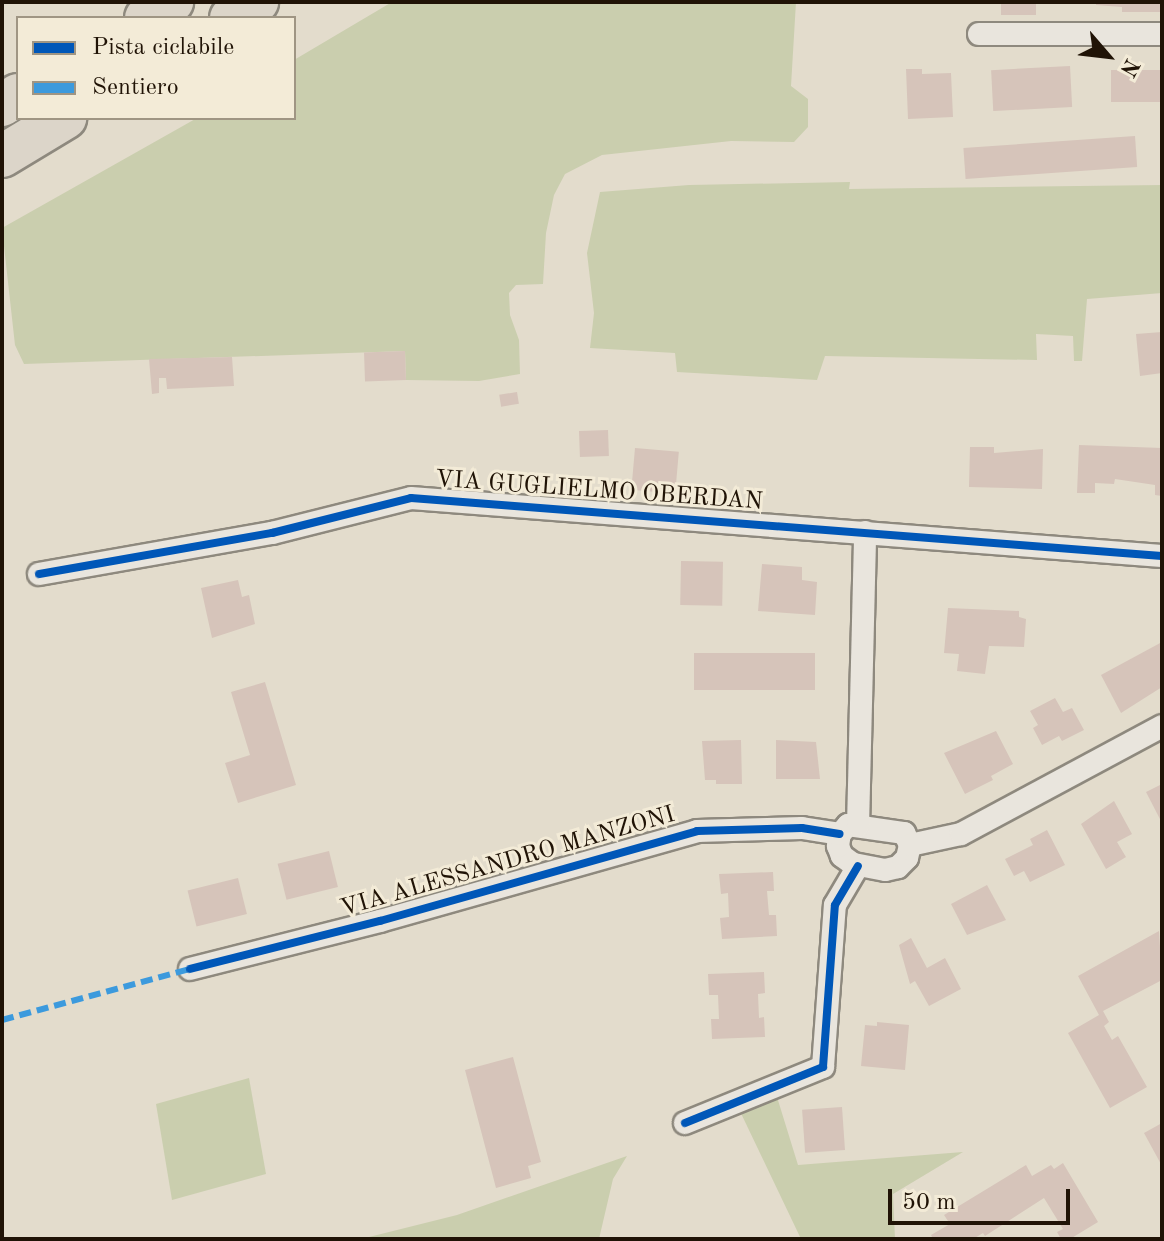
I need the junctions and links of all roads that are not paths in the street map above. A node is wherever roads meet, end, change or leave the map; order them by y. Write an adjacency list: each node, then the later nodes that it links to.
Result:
1 (172, 2): 3 (highway)
2 (257, 2): 4 (highway)
3 (149, 16)
4 (234, 16)
5 (979, 34): 6 (street)
6 (1162, 34)
7 (62, 120): 8 (highway)
8 (2, 156)
9 (865, 532): 10 (street, VIA GUGLIELMO OBERDAN); 11 (street, VIA GUGLIELMO OBERDAN); 13 (street)
10 (1162, 556)
11 (39, 574)
12 (1162, 726): 14 (street)
13 (849, 830): 14 (street, VIA ALESSANDRO MANZONI); 15 (street); 16 (street, VIA ALESSANDRO MANZONI)
14 (910, 845): 15 (street)
15 (858, 866): 17 (street)
16 (190, 969)
17 (685, 1123)

